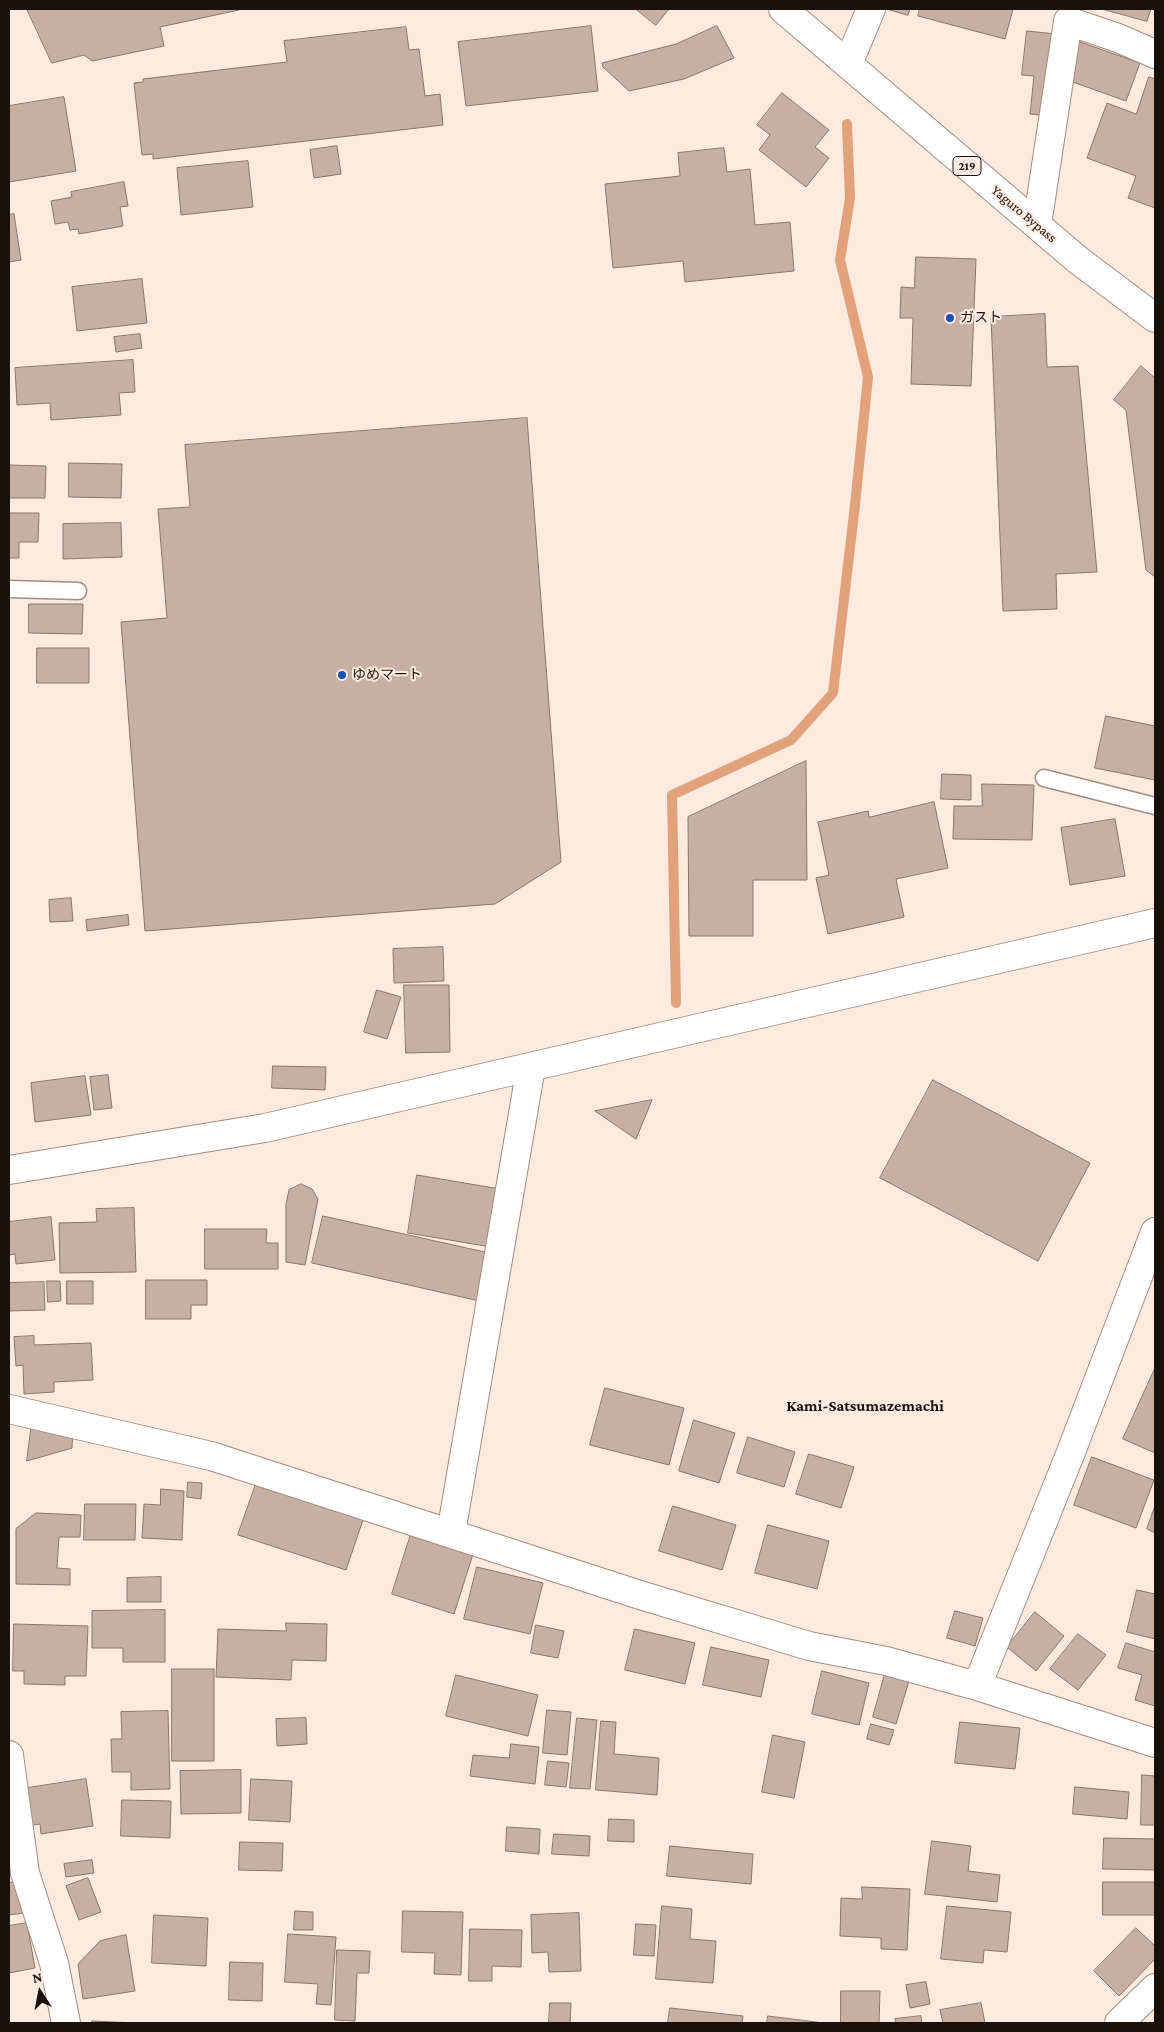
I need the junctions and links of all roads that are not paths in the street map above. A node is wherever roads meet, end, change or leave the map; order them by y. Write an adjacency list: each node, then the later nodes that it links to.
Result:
1 (783, 9): 4 (main road, Yaguro Bypass / 219)
2 (871, 9): 4 (main road)
3 (1155, 54): 5 (main road)
4 (848, 64): 5 (main road, Yaguro Bypass / 219)
5 (1037, 225): 6 (main road, Yaguro Bypass / 219)
6 (1155, 318)
7 (9, 588): 8 (lane)
8 (78, 591)
9 (1044, 778): 10 (lane)
10 (1155, 806)
11 (1155, 923): 12 (main road)
12 (531, 1067): 13 (main road); 16 (main road)
13 (9, 1170)
14 (1155, 1232): 17 (main road)
15 (9, 1410): 16 (main road)
16 (451, 1533): 17 (main road)
17 (977, 1686): 18 (main road)
18 (1155, 1743)
19 (9, 1755): 20 (main road)
20 (17, 1873): 22 (main road)
21 (1155, 1988): 23 (main road)
22 (66, 2023)
23 (1119, 2023)

